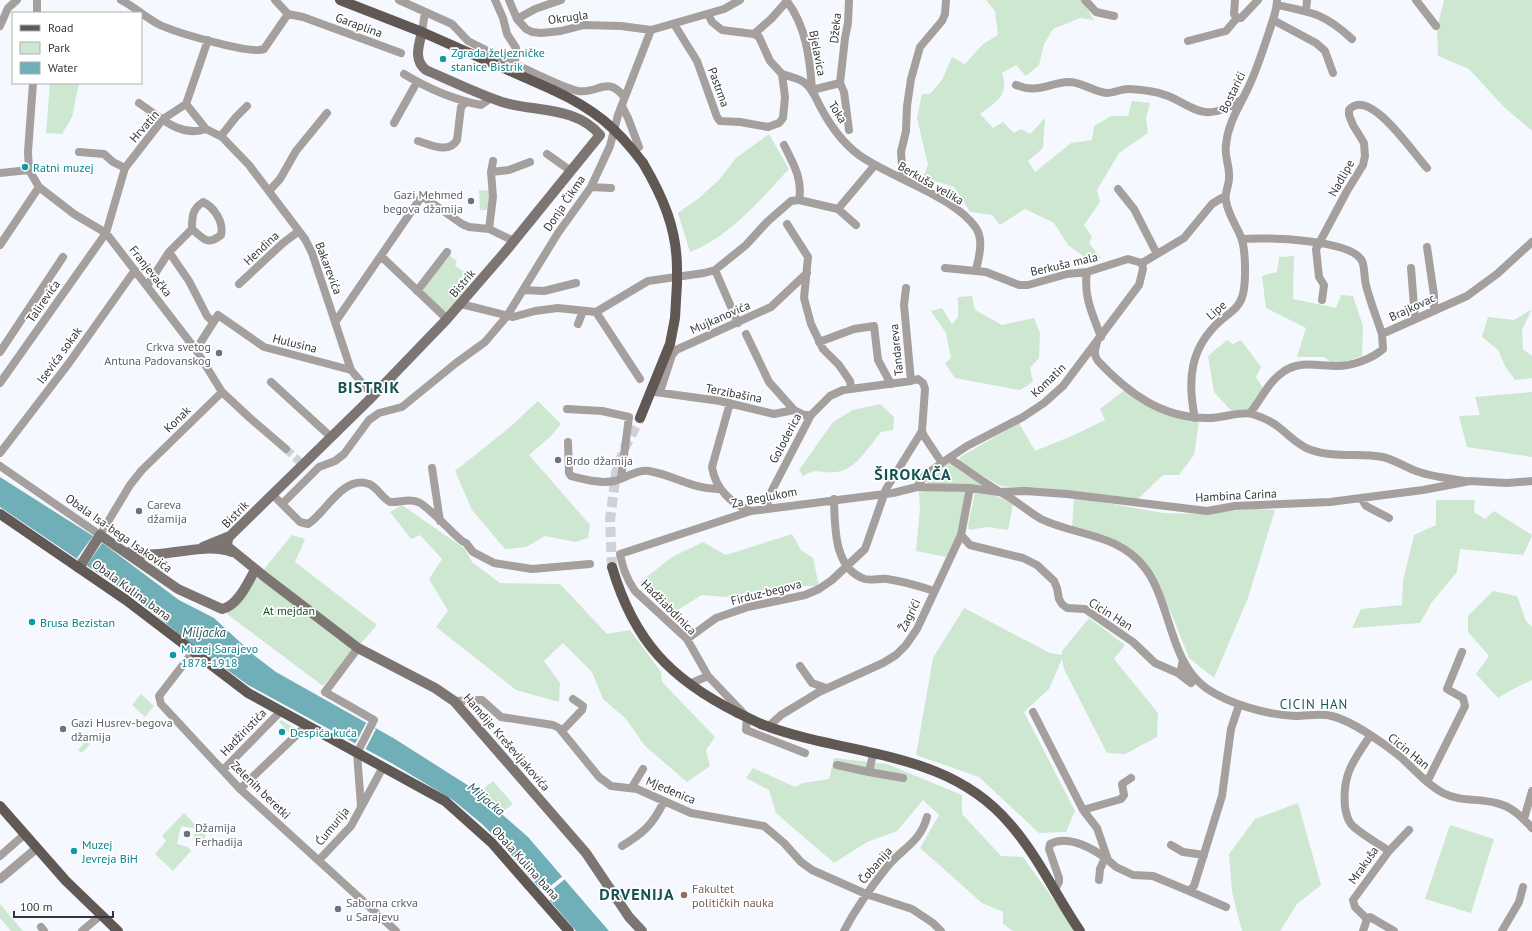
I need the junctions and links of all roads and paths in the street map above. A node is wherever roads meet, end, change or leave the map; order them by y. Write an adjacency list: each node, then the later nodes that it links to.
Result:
1 (17, 0): 34 (street)
2 (37, 0): 22 (street)
3 (121, 0): 23 (street)
4 (275, 0): 26 (street)
5 (340, 0): 37 (main road)
6 (399, 0): 19 (street)
7 (495, 0): 30 (street)
8 (509, 0): 28 (street)
9 (561, 0): 28 (street, Okrugla)
10 (740, 0): 27 (street)
11 (786, 0): 38 (street); 51 (street, Bjelavica)
12 (849, 0): 48 (street, Džeka)
13 (946, 0): 82 (street)
14 (1085, 0): 29 (street)
15 (1235, 0): 31 (street)
16 (1258, 0): 31 (street)
17 (1307, 0): 21 (street)
18 (1416, 0): 35 (street)
19 (411, 2): 24 (street)
20 (1277, 2): 21 (street); 32 (street, Bostarići)
21 (1306, 10): 39 (street)
22 (37, 12)
23 (140, 12)
24 (425, 12): 37 (street); 43 (street)
25 (142, 13): 40 (street)
26 (288, 14): 40 (street); 42 (street, Garaplina)
27 (708, 14): 33 (street); 38 (street)
28 (515, 16): 30 (street, Okrugla); 36 (street, Okrugla)
29 (1114, 16)
30 (503, 18): 43 (street)
31 (1238, 18): 41 (street)
32 (1273, 20): 44 (street); 54 (street, Bostarići)
33 (674, 24): 36 (street); 46 (street, Pastrma)
34 (0, 26)
35 (1436, 26)
36 (651, 30): 52 (street, Donja Čikma)
37 (422, 32): 53 (main road); 148 (main road, bridge)
38 (754, 34): 46 (street, Toka)
39 (1352, 39)
40 (208, 40): 57 (street)
41 (1188, 41)
42 (401, 53)
43 (514, 64): 52 (street)
44 (1333, 73)
45 (404, 74): 47 (street)
46 (782, 74): 51 (street, Toka)
47 (417, 82): 55 (street); 63 (street)
48 (840, 83): 51 (street); 65 (street, Džeka)
49 (33, 84): 78 (street)
50 (1016, 85): 54 (street)
51 (812, 90): 75 (street, Toka)
52 (624, 97): 59 (street, Donja Čikma)
53 (491, 98): 55 (street); 66 (main road)
54 (1242, 100): 88 (street, Bostarići)
55 (466, 102): 68 (street)
56 (139, 103): 62 (street)
57 (186, 104): 62 (street, Hrvatin); 64 (street, Bakarevića)
58 (247, 106): 67 (street)
59 (622, 106): 61 (street, Donja Čikma); 70 (street)
60 (326, 113): 87 (street)
61 (618, 115): 66 (street, Bistrik); 83 (street, Donja Čikma)
62 (163, 119): 64 (street); 76 (street, Hrvatin)
63 (394, 123)
64 (206, 128): 67 (street, Bakarevića)
65 (849, 130)
66 (600, 135): 79 (main road, Bistrik)
67 (221, 136): 87 (street, Bakarevića)
68 (418, 141)
69 (784, 144): 89 (street)
70 (639, 147)
71 (79, 152): 76 (street)
72 (547, 154): 79 (street)
73 (493, 161): 81 (street)
74 (530, 162): 81 (street)
75 (875, 165): 82 (street, Berkuša velika); 90 (street)
76 (125, 168): 96 (street, Hrvatin)
77 (1426, 168): 100 (street, Nadlipe)
78 (29, 170): 80 (street); 84 (street)
79 (571, 171): 98 (main road, Bistrik)
80 (0, 172)
81 (491, 172): 94 (street)
82 (903, 179): 113 (street, Berkuša velika)
83 (591, 187): 85 (street); 120 (street, Donja Čikma)
84 (39, 188): 96 (street, Franjevačka); 101 (street)
85 (611, 188)
86 (1118, 189): 105 (street)
87 (269, 191): 95 (street, Bakarevića)
88 (1225, 196): 97 (street, Lipe); 105 (street)
89 (799, 200): 90 (street); 112 (street)
90 (838, 209): 92 (street)
91 (787, 224): 115 (street)
92 (856, 225)
93 (192, 229): 93 (street); 103 (street)
94 (489, 229): 98 (street); 106 (street)
95 (299, 231): 117 (street, Hendina); 131 (street, Bakarevića)
96 (106, 233): 111 (street, Franjevačka); 144 (street, Talirevića)
97 (1242, 239): 100 (street); 156 (street, Lipe)
98 (514, 241): 123 (main road, Bistrik)
99 (1532, 242): 124 (street, Brajkovac)
100 (1319, 243): 122 (street); 135 (street)
101 (0, 245)
102 (1427, 248): 124 (street)
103 (169, 252): 118 (street); 128 (street)
104 (447, 252): 121 (street)
105 (1157, 254): 108 (street)
106 (381, 256): 121 (street); 131 (street)
107 (63, 257): 139 (street)
108 (1142, 263): 114 (street, Berkuša mala); 136 (street, Komatin)
109 (945, 268): 113 (street, Berkuša mala)
110 (1411, 268): 130 (street)
111 (135, 270): 118 (street, Franjevačka); 161 (street, Isevića sokak)
112 (715, 270): 126 (street); 132 (street)
113 (976, 270): 114 (street, Berkuša mala)
114 (1087, 272): 136 (street)
115 (806, 273): 132 (street, Mujkanovića); 137 (street)
116 (576, 283): 120 (street)
117 (239, 284)
118 (147, 286): 138 (street, Franjevačka)
119 (906, 288): 142 (street, Tandareva)
120 (523, 290): 127 (street, Donja Čikma)
121 (417, 291): 129 (street)
122 (1322, 300)
123 (461, 304): 127 (street); 129 (main road, Bistrik)
124 (1434, 310): 130 (street, Brajkovac)
125 (583, 311): 126 (street); 127 (street); 133 (street)
126 (596, 312): 141 (street)
127 (507, 316): 176 (street, Donja Čikma)
128 (215, 318): 138 (street); 140 (street, Hulusina)
129 (447, 319): 149 (main road, Bistrik)
130 (1415, 319): 135 (street, Brajkovac)
131 (336, 321): 140 (street, Bakarevića)
132 (738, 323): 148 (street, Mujkanovića)
133 (578, 324)
134 (746, 334): 152 (street)
135 (1382, 334): 153 (street, Brajkovac)
136 (1099, 340): 156 (street); 162 (street, Komatin)
137 (819, 342): 145 (street); 146 (street)
138 (195, 349): 147 (street, Franjevačka)
139 (0, 352)
140 (352, 370): 149 (street, Bakarevića)
141 (640, 379)
142 (911, 381): 145 (street, Goloderica); 157 (street, Tandareva)
143 (271, 382): 158 (street)
144 (0, 383)
145 (890, 384): 146 (street, Goloderica)
146 (851, 389): 154 (street, Goloderica)
147 (222, 392): 160 (street); 184 (street, Konak)
148 (656, 392): 150 (street, Terzibašina); 155 (main road)
149 (374, 396): 158 (main road, Bistrik)
150 (730, 403): 152 (street, Terzibašina); 170 (street)
151 (567, 409): 165 (street)
152 (794, 410): 154 (street, Terzibašina)
153 (1250, 413): 156 (street); 166 (street)
154 (810, 415): 177 (street, Goloderica)
155 (640, 418)
156 (1195, 418)
157 (922, 431): 162 (street); 172 (street)
158 (331, 437): 173 (main road, Bistrik)
159 (568, 442): 165 (street)
160 (286, 449)
161 (0, 453)
162 (946, 461): 168 (street, Komatin); 171 (street, Cicin Han)
163 (0, 466): 184 (street, Obala Isa-bega Isakovića)
164 (432, 468): 181 (street)
165 (621, 478): 170 (street)
166 (1470, 482): 167 (street, Hambina Carina); 174 (street, Hambina Carina)
167 (1531, 483)
168 (917, 487): 169 (street, Hambina Carina); 172 (street, Za Beglukom)
169 (970, 488): 171 (street, Hambina Carina); 182 (street, Žagrići)
170 (720, 489): 178 (street)
171 (999, 492): 174 (street, Hambina Carina); 201 (street, Cicin Han)
172 (884, 494): 175 (street, Za Beglukom); 192 (street, Firduz-begova)
173 (273, 495): 176 (street); 183 (main road, Bistrik)
174 (1361, 498): 180 (street)
175 (834, 499): 177 (street, Za Beglukom); 192 (street)
176 (282, 504): 181 (street)
177 (767, 508): 178 (street, Za Beglukom)
178 (751, 511): 189 (street, Za Beglukom)
179 (0, 514): 191 (main road, Obala Kulina bana)
180 (1390, 518)
181 (440, 522): 190 (street)
182 (961, 535): 196 (street, Žagrići); 201 (street, Cicin Han)
183 (230, 536): 185 (main road); 187 (main road, Bistrik)
184 (99, 537): 186 (main road, Obala Isa-bega Isakovića); 191 (main road)
185 (196, 550): 187 (main road); 188 (main road)
186 (126, 551): 188 (main road); 194 (main road, Obala Isa-bega Isakovića)
187 (232, 552): 195 (main road, Hamdije Kreševljakovića)
188 (151, 554): 194 (main road)
189 (620, 554): 197 (street, Hadžiabdinica)
190 (590, 564)
191 (81, 565): 199 (main road, Obala Kulina bana)
192 (848, 566): 196 (street); 197 (street, Firduz-begova)
193 (612, 567): 204 (main road)
194 (148, 568): 195 (main road, Obala Isa-bega Isakovića)
195 (255, 570): 198 (main road, Hamdije Kreševljakovića)
196 (934, 591): 206 (street, Žagrići)
197 (687, 638): 203 (street, Hadžiabdinica)
198 (358, 648): 209 (main road, Hamdije Kreševljakovića); 217 (street)
199 (193, 652): 211 (main road, Obala Kulina bana); 223 (street, Zelenih beretki)
200 (1462, 652): 227 (street, Cicin Han)
201 (1183, 660): 210 (street, Cicin Han)
202 (800, 666): 206 (street)
203 (708, 676): 204 (street); 205 (street, Hadžiabdinica)
204 (689, 684): 208 (main road)
205 (720, 688): 208 (street); 218 (street, Hadžiabdinica)
206 (826, 688): 214 (street, Žagrići)
207 (573, 698): 215 (street)
208 (710, 699): 214 (main road, bridge)
209 (454, 701): 215 (street, Mjedenica); 261 (main road, Hamdije Kreševljakovića)
210 (1239, 705): 216 (street, Cicin Han); 244 (street)
211 (281, 711): 213 (main road, Obala Kulina bana); 223 (street, Hadžiristića)
212 (1033, 712): 233 (street)
213 (307, 725): 217 (main road, Obala Kulina bana); 229 (street)
214 (765, 725): 219 (main road)
215 (562, 731): 228 (street, Mjedenica)
216 (1370, 736): 227 (street, Cicin Han); 243 (street, Mrakuša)
217 (359, 750): 221 (main road, Obala Kulina bana); 232 (street, Ćumurija)
218 (805, 753)
219 (873, 754): 224 (street); 251 (main road)
220 (837, 765): 224 (street)
221 (383, 767): 232 (street, Ćumurija); 260 (main road, Obala Kulina bana)
222 (643, 769): 228 (street)
223 (223, 770): 229 (street, Zelenih beretki)
224 (869, 772): 225 (street)
225 (903, 778)
226 (1131, 778): 233 (street)
227 (1427, 782): 236 (street, Cicin Han)
228 (632, 788): 231 (street, Mjedenica)
229 (240, 789): 247 (street, Zelenih beretki)
230 (1532, 791): 236 (street)
231 (664, 802): 241 (street); 253 (street, Mjedenica)
232 (361, 806): 247 (street, Ćumurija)
233 (1083, 810): 246 (street)
234 (2, 813): 239 (main road)
235 (927, 817): 253 (street, Čobanija)
236 (1522, 817): 237 (street, Cicin Han)
237 (1532, 828)
238 (1409, 830): 243 (street)
239 (25, 834): 242 (main road); 245 (street)
240 (1171, 845): 244 (street)
241 (622, 846)
242 (37, 848): 248 (street); 255 (main road)
243 (1389, 851): 256 (street, Mrakuša)
244 (1204, 855): 252 (street)
245 (0, 856)
246 (1107, 859): 249 (street); 251 (street); 252 (street)
247 (319, 860): 259 (street, Zelenih beretki)
248 (0, 879)
249 (1099, 880)
250 (1524, 887): 267 (street)
251 (1054, 891): 264 (main road)
252 (1189, 891): 254 (street)
253 (866, 894): 262 (street, Čobanija); 263 (street, Mjedenica)
254 (1226, 907)
255 (101, 915): 257 (street); 258 (main road)
256 (1367, 918): 265 (street); 266 (street)
257 (82, 931)
258 (118, 931)
259 (396, 931)
260 (569, 931)
261 (642, 931)
262 (844, 931)
263 (941, 931)
264 (1080, 931)
265 (1363, 931)
266 (1394, 931)
267 (1502, 931)

